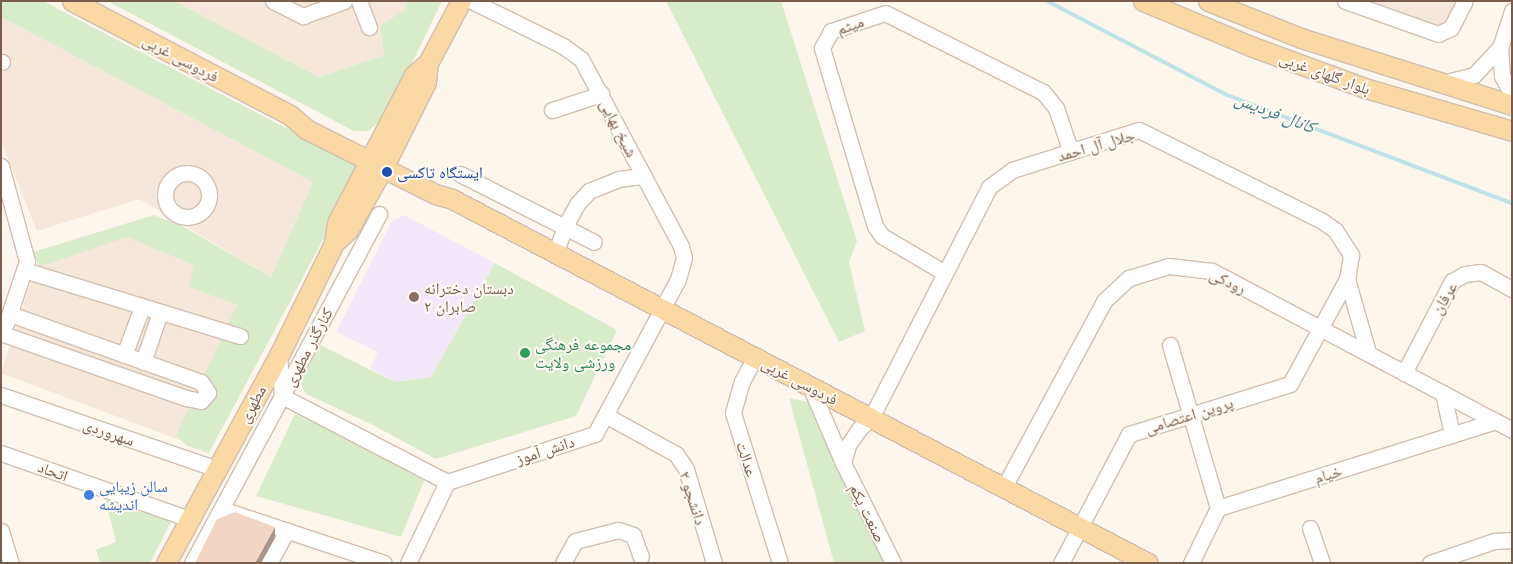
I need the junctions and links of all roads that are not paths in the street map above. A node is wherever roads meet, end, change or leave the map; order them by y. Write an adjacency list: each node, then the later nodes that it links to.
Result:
1 (72, 1): 21 (main road, فردوسی غربی)
2 (273, 1): 3 (street)
3 (344, 1)
4 (359, 1): 12 (street)
5 (461, 1): 21 (main road, مطهری)
6 (472, 1): 15 (street, شیخ بهایی)
7 (1143, 1): 19 (main road, بلوار گلهای غربی)
8 (1208, 1): 14 (main road, بلوار گلهای غربی)
9 (1345, 1): 10 (street)
10 (1465, 1)
11 (1512, 11): 13 (street)
12 (369, 27)
13 (1500, 48): 14 (street); 16 (street)
14 (1440, 83): 17 (main road, بلوار گلهای غربی)
15 (602, 94): 18 (street); 24 (street, شیخ بهایی)
16 (1512, 95)
17 (1512, 105)
18 (552, 110)
19 (1512, 131)
20 (1071, 152): 30 (street, جلال آل احمد); 30 (street, میثم); 31 (street, جلال آل احمد)
21 (379, 160): 28 (main road, فردوسی غربی); 43 (main road, مطهری)
22 (1, 166): 29 (street)
23 (460, 174): 26 (street)
24 (644, 176): 26 (street); 34 (street, شیخ بهایی)
25 (379, 214): 50 (street, کنارگذر مطهری)
26 (565, 226): 27 (street); 28 (street)
27 (594, 242)
28 (555, 254): 34 (main road, فردوسی غربی)
29 (24, 270): 33 (street); 36 (street)
30 (945, 273): 53 (street, جلال آل احمد)
31 (1347, 279): 37 (street, جلال آل احمد); 41 (street)
32 (1512, 288): 46 (street, عرفان)
33 (142, 307): 35 (street); 42 (street)
34 (662, 309): 44 (main road, فردوسی غربی); 51 (street, دانش آموز)
35 (160, 312): 38 (street); 45 (street)
36 (10, 314): 39 (street); 42 (street)
37 (1320, 328): 41 (street, رودکی); 52 (street, پروین اعتصامی); 61 (street, رودکی)
38 (240, 336)
39 (2, 337): 45 (street)
40 (1170, 346): 52 (street)
41 (1368, 352): 46 (street, رودکی)
42 (124, 355): 45 (street)
43 (279, 355): 50 (street); 59 (main road, مطهری)
44 (755, 358): 47 (main road, فردوسی غربی); 79 (street, عدالت)
45 (143, 362)
46 (1404, 373): 48 (street, رودکی)
47 (810, 386): 53 (main road, فردوسی غربی); 58 (street, صنعت یکم)
48 (1443, 393): 54 (street, رودکی); 56 (street)
49 (1, 395): 59 (street, سهروردی)
50 (282, 396): 60 (street, کنارگذر مطهری); 63 (street)
51 (605, 415): 60 (street, دانش آموز); 78 (street, دانشجو ۲)
52 (1190, 415): 62 (street); 65 (street, پروین اعتصامی)
53 (871, 418): 58 (street); 61 (main road, فردوسی غربی)
54 (1496, 421): 55 (street, رودکی); 56 (street, خیام)
55 (1512, 430)
56 (1452, 435): 62 (street, خیام)
57 (1, 452): 64 (street, اتحاد)
58 (843, 463): 80 (street, صنعت یکم)
59 (217, 469): 64 (main road, مطهری)
60 (447, 482): 76 (street)
61 (1004, 488): 65 (main road, فردوسی غربی)
62 (1218, 508): 83 (street)
63 (222, 509): 68 (street); 73 (street)
64 (189, 519): 72 (main road, مطهری)
65 (1079, 527): 81 (street, پروین اعتصامی); 82 (main road, فردوسی غربی)
66 (1310, 528): 84 (street)
67 (1, 531): 71 (street)
68 (287, 531): 74 (street); 75 (street)
69 (1512, 540): 85 (street)
70 (641, 557): 77 (street)
71 (12, 563)
72 (166, 563)
73 (192, 563)
74 (269, 563)
75 (384, 563)
76 (408, 563)
77 (563, 563)
78 (714, 563)
79 (780, 563)
80 (893, 563)
81 (1061, 563)
82 (1148, 563)
83 (1191, 563)
84 (1322, 563)
85 (1430, 563)

